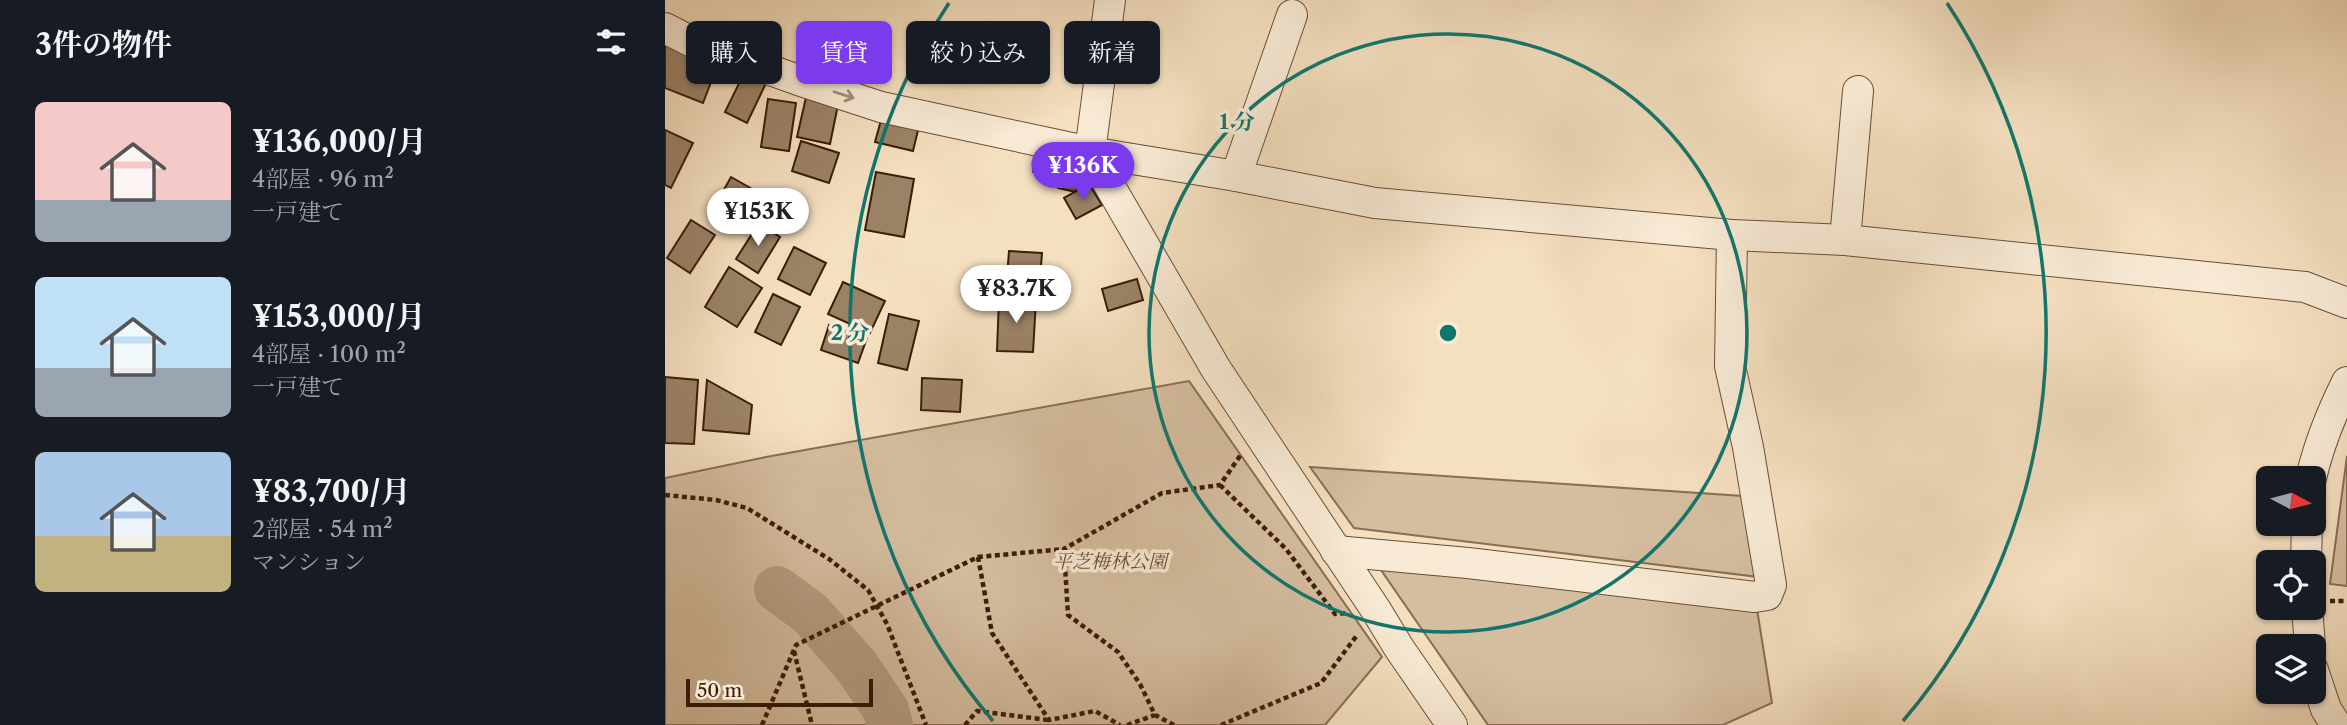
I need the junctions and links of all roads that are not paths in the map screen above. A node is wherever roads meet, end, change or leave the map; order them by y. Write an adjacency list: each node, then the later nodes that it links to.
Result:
1 (1110, 0): 5 (street)
2 (1292, 15): 6 (street)
3 (665, 29): 5 (street, one-way to 5)
4 (1858, 91): 8 (street)
5 (1090, 152): 6 (street); 12 (street)
6 (1236, 177): 7 (street)
7 (1732, 235): 8 (street); 12 (street)
8 (1845, 240): 9 (street)
9 (2347, 303)
10 (2347, 382): 11 (street)
11 (2313, 466)
12 (1336, 551): 14 (street)
13 (2324, 704): 15 (street)
14 (1452, 725)
15 (2336, 725)

